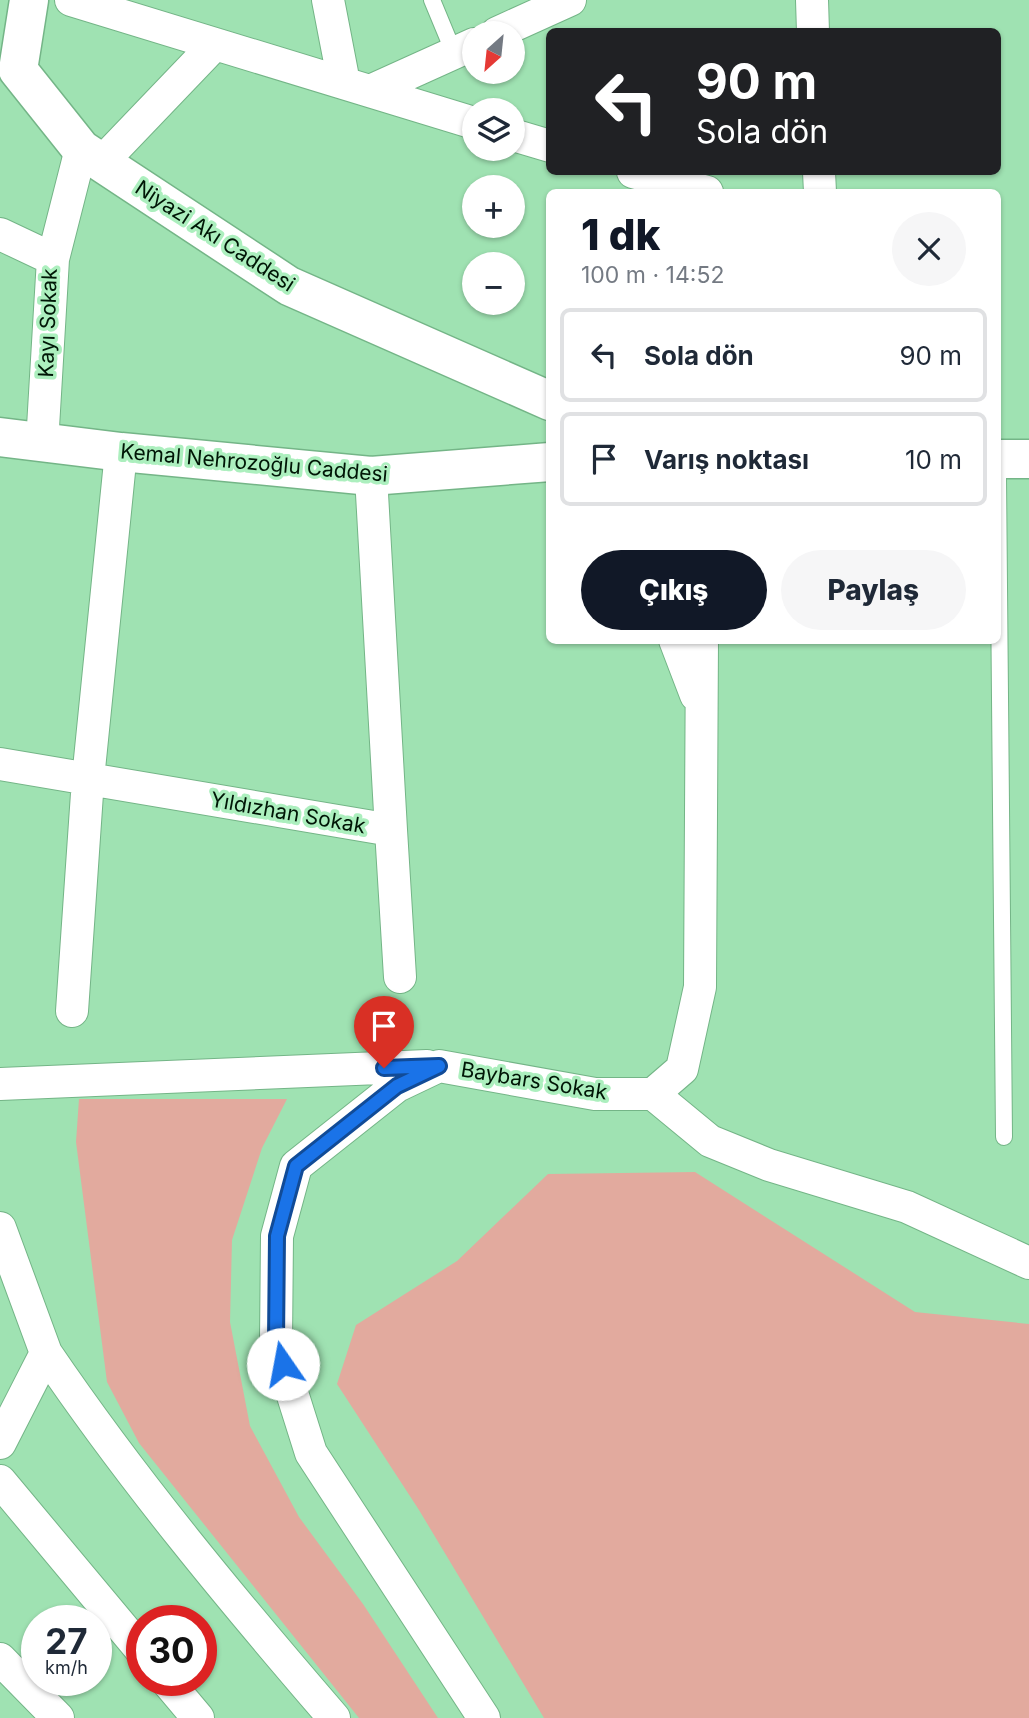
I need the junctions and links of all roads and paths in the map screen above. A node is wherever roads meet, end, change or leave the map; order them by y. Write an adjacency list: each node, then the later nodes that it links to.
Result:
1 (29, 0): 16 (street, Niyazi Akı Caddesi)
2 (71, 0): 9 (street)
3 (328, 0): 12 (street)
4 (432, 0): 10 (lane)
5 (812, 0): 8 (street)
6 (551, 4): 7 (street)
7 (519, 21)
8 (813, 28)
9 (215, 44): 12 (street); 16 (street)
10 (462, 45)
11 (462, 49): 12 (street)
12 (357, 87): 13 (street)
13 (462, 119)
14 (525, 139): 15 (street)
15 (546, 145)
16 (91, 156): 20 (street); 21 (street, Niyazi Akı Caddesi)
17 (643, 175): 18 (street)
18 (696, 189)
19 (0, 234): 20 (street, Kayı Sokak)
20 (53, 260): 23 (street, Kayı Sokak)
21 (546, 399)
22 (0, 437): 23 (street, Kemal Nehrozoğlu Caddesi)
23 (42, 443): 24 (street, Kemal Nehrozoğlu Caddesi)
24 (121, 452): 28 (street, Kemal Nehrozoğlu Caddesi); 34 (street)
25 (1001, 459): 26 (street)
26 (1029, 459)
27 (546, 462): 28 (street, Kemal Nehrozoğlu Caddesi)
28 (371, 476): 35 (street, Yıldızhan Sokak)
29 (676, 644): 32 (street)
30 (702, 644): 32 (street)
31 (1000, 644): 41 (lane)
32 (702, 713): 40 (street)
33 (0, 764): 34 (street, Yıldızhan Sokak)
34 (88, 779): 35 (street, Yıldızhan Sokak); 37 (street)
35 (391, 830): 36 (street)
36 (400, 977)
37 (72, 1011)
38 (439, 1066): 39 (street); 40 (street, Baybars Sokak); 53 (street, Baybars Sokak)
39 (0, 1084)
40 (653, 1094): 43 (street)
41 (1004, 1137)
42 (0, 1228): 44 (street)
43 (1029, 1263)
44 (46, 1353): 45 (street); 52 (street)
45 (0, 1443)
46 (0, 1481): 47 (street)
47 (126, 1632)
48 (0, 1659): 50 (street)
49 (179, 1696): 51 (street)
50 (58, 1718)
51 (198, 1718)
52 (334, 1718)
53 (484, 1718)

